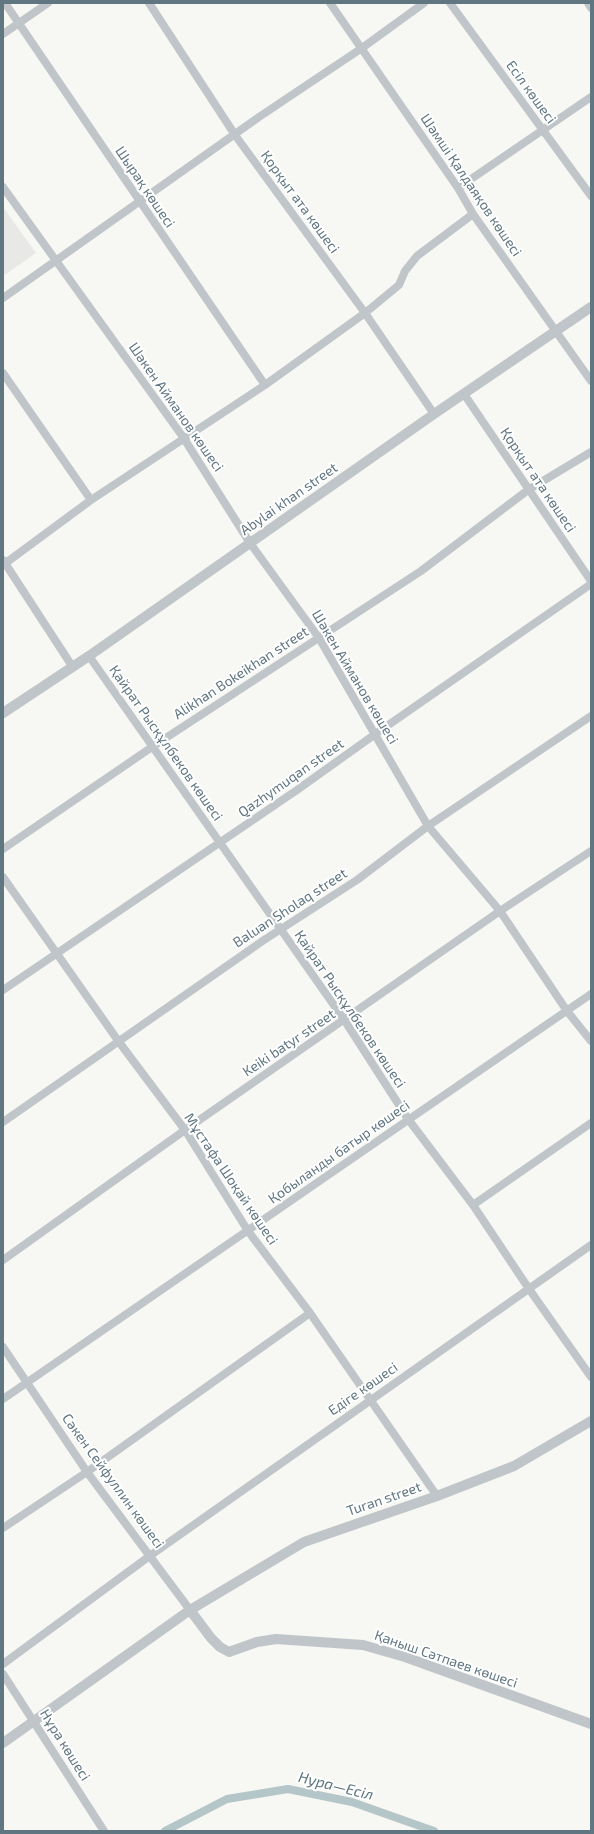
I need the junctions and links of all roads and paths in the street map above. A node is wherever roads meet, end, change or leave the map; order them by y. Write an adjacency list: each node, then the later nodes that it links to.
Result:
1 (5, 3): 9 (street, Шырақ көшесі)
2 (48, 3): 9 (street)
3 (149, 3): 14 (street, Қорқыт ата көшесі)
4 (330, 3): 11 (street, Шәмші Қалдаяқов көшесі)
5 (424, 3): 11 (street)
6 (450, 3): 13 (street, Есіл көшесі)
7 (588, 3): 8 (street)
8 (591, 8)
9 (19, 23): 10 (street); 18 (street, Шырақ көшесі)
10 (3, 34)
11 (362, 48): 14 (street); 16 (street, Шәмші Қалдаяқов көшесі)
12 (591, 97): 13 (street)
13 (543, 131): 16 (street); 17 (street, Есіл көшесі)
14 (235, 134): 18 (street); 23 (street, Қорқыт ата көшесі)
15 (3, 187): 20 (street, Шәкен Айманов көшесі)
16 (458, 188): 19 (street, Шәмші Қалдаяқов көшесі)
17 (591, 196)
18 (139, 201): 20 (street); 27 (street, Шырақ көшесі)
19 (473, 214): 23 (street); 24 (street, Шәмші Қалдаяқов көшесі)
20 (56, 260): 21 (street); 30 (street, Шәкен Айманов көшесі)
21 (3, 298)
22 (591, 307): 24 (street, Abylai khan street)
23 (365, 313): 27 (street); 29 (street, Қорқыт ата көшесі)
24 (556, 331): 26 (street, Шәмші Қалдаяқов көшесі); 28 (street, Abylai khan street)
25 (3, 373): 33 (street)
26 (591, 381)
27 (265, 385): 30 (street)
28 (464, 394): 29 (street, Abylai khan street); 32 (street, Қорқыт ата көшесі)
29 (434, 414): 34 (street, Abylai khan street)
30 (183, 437): 33 (street); 34 (street, Шәкен Айманов көшесі)
31 (591, 452): 32 (street, Alikhan Bokeikhan street)
32 (528, 490): 36 (street, Қорқыт ата көшесі); 37 (street, Alikhan Bokeikhan street)
33 (91, 500): 35 (street)
34 (250, 543): 37 (street, Шәкен Айманов көшесі); 38 (street, Abylai khan street)
35 (4, 563): 39 (street)
36 (591, 583): 42 (street, Qazhymuqan street)
37 (319, 638): 42 (street, Шәкен Айманов көшесі); 43 (street, Alikhan Bokeikhan street)
38 (89, 656): 39 (street, Abylai khan street); 43 (street, Қайрат Рысқұлбеков көшесі)
39 (72, 666): 40 (street, Abylai khan street)
40 (3, 713)
41 (591, 716): 44 (street, Baluan Sholaq street)
42 (374, 735): 44 (street, Шәкен Айманов көшесі); 45 (street, Qazhymuqan street)
43 (152, 747): 45 (street, Қайрат Рысқұлбеков көшесі); 46 (street, Alikhan Bokeikhan street)
44 (428, 826): 49 (street, Шәкен Айманов көшесі); 50 (street, Baluan Sholaq street)
45 (220, 843): 50 (street, Қайрат Рысқұлбеков көшесі); 51 (street, Qazhymuqan street)
46 (3, 848)
47 (591, 851): 49 (street, Keiki batyr street)
48 (3, 877): 51 (street, Мұстафа Шоқай көшесі)
49 (500, 911): 54 (street, Шәкен Айманов көшесі); 55 (street, Keiki batyr street)
50 (280, 930): 55 (street, Қайрат Рысқұлбеков көшесі); 57 (street, Baluan Sholaq street)
51 (56, 953): 52 (street, Qazhymuqan street); 57 (street, Мұстафа Шоқай көшесі)
52 (3, 990)
53 (591, 994): 54 (street, Қобыланды батыр көшесі)
54 (567, 1011): 56 (street, Шәкен Айманов көшесі); 58 (street, Қобыланды батыр көшесі)
55 (345, 1021): 58 (street, Қайрат Рысқұлбеков көшесі); 61 (street, Keiki batyr street)
56 (591, 1041)
57 (119, 1042): 59 (street, Baluan Sholaq street); 61 (street, Мұстафа Шоқай көшесі)
58 (408, 1119): 62 (street, Қайрат Рысқұлбеков көшесі); 63 (street, Қобыланды батыр көшесі)
59 (3, 1122)
60 (591, 1123): 62 (street)
61 (185, 1130): 63 (street, Мұстафа Шоқай көшесі); 65 (street, Keiki batyr street)
62 (473, 1205): 66 (street, Қайрат Рысқұлбеков көшесі)
63 (248, 1231): 67 (street, Мұстафа Шоқай көшесі); 70 (street, Қобыланды батыр көшесі)
64 (591, 1245): 66 (street, Едіге көшесі)
65 (3, 1260)
66 (529, 1289): 69 (street, Қайрат Рысқұлбеков көшесі); 72 (street, Едіге көшесі)
67 (310, 1313): 72 (street, Мұстафа Шоқай көшесі); 74 (street)
68 (3, 1347): 70 (street, Сәкен Сейфуллин көшесі)
69 (591, 1377)
70 (28, 1382): 71 (street, Қобыланды батыр көшесі); 74 (street, Сәкен Сейфуллин көшесі)
71 (3, 1399)
72 (371, 1399): 75 (street, Мұстафа Шоқай көшесі); 77 (street, Едіге көшесі)
73 (591, 1421): 75 (street, Turan street)
74 (87, 1472): 76 (street); 77 (street, Сәкен Сейфуллин көшесі)
75 (437, 1496): 78 (street, Turan street)
76 (3, 1528)
77 (151, 1556): 78 (street, Сәкен Сейфуллин көшесі); 79 (street, Едіге көшесі)
78 (190, 1610): 81 (street, Turan street); 82 (street, Қаныш Сәтпаев көшесі)
79 (3, 1664)
80 (3, 1674): 81 (street, Нұра көшесі)
81 (35, 1720): 83 (street, Turan street); 84 (street, Нұра көшесі)
82 (591, 1724)
83 (3, 1743)
84 (104, 1831)

